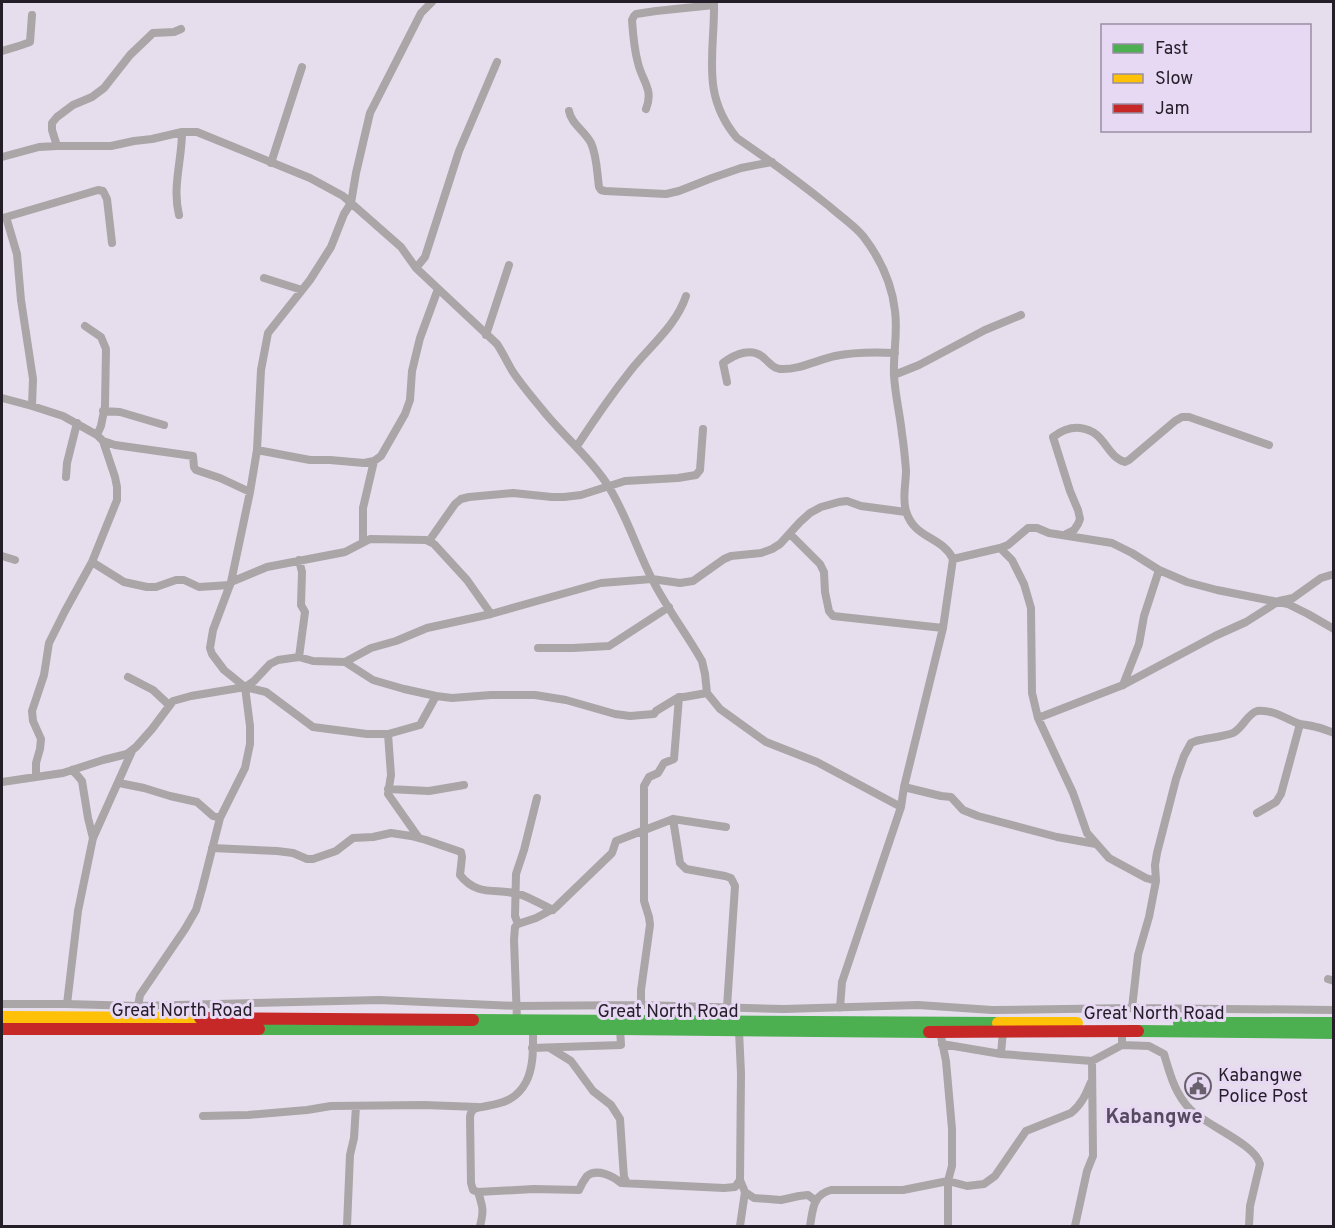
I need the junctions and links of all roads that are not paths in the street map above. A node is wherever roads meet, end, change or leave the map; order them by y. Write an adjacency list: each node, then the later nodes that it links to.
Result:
1 (432, 2): 15 (street)
2 (714, 3): 8 (street); 13 (street)
3 (32, 15): 5 (street)
4 (181, 29): 11 (street)
5 (2, 51)
6 (497, 62): 20 (street)
7 (302, 68): 14 (street)
8 (646, 108)
9 (569, 111): 13 (street)
10 (183, 132): 11 (street); 14 (street); 16 (street)
11 (57, 146): 12 (street)
12 (2, 157)
13 (772, 162): 28 (street)
14 (271, 163): 15 (street)
15 (351, 203): 20 (street); 23 (street)
16 (179, 215)
17 (4, 218): 18 (street); 32 (street)
18 (112, 243)
19 (509, 265): 27 (street)
20 (416, 268): 22 (street)
21 (264, 278): 23 (street)
22 (438, 289): 27 (street); 41 (street)
23 (302, 290): 40 (street)
24 (686, 296): 39 (street)
25 (1021, 315): 29 (street)
26 (85, 326): 33 (street)
27 (486, 335): 39 (street)
28 (895, 353): 29 (street); 30 (street)
29 (894, 375): 45 (street)
30 (727, 382)
31 (2, 398): 32 (street)
32 (32, 406): 34 (street)
33 (103, 411): 35 (street); 37 (street)
34 (77, 423): 37 (street); 42 (street)
35 (164, 425)
36 (703, 429): 43 (street)
37 (100, 438): 44 (street); 55 (street)
38 (1269, 445): 47 (street)
39 (577, 446): 43 (street)
40 (257, 450): 41 (street); 44 (street)
41 (374, 461): 49 (street)
42 (66, 477)
43 (608, 485): 48 (street); 58 (street)
44 (250, 492): 59 (street)
45 (906, 512): 46 (street); 52 (street)
46 (790, 534): 58 (street); 63 (street)
47 (1065, 535): 50 (street); 56 (street)
48 (429, 541): 49 (street); 62 (street)
49 (363, 542): 54 (street)
50 (1000, 548): 52 (street); 75 (street)
51 (2, 556): 53 (street)
52 (952, 559): 63 (street)
53 (15, 560)
54 (299, 560): 59 (street); 66 (street)
55 (92, 562): 59 (street); 81 (street)
56 (1159, 570): 60 (street); 69 (street)
57 (1334, 574): 60 (street)
58 (652, 579): 61 (street); 62 (street)
59 (230, 584): 70 (street)
60 (1279, 601): 64 (street); 69 (street)
61 (669, 607): 65 (street); 71 (street)
62 (491, 614): 67 (street)
63 (943, 628): 85 (street)
64 (1334, 629)
65 (538, 648)
66 (299, 657): 67 (street); 70 (street)
67 (345, 662): 72 (street)
68 (128, 677): 74 (street)
69 (1124, 686): 75 (street)
70 (245, 687): 74 (street); 78 (street); 90 (street)
71 (707, 693): 73 (street); 88 (street)
72 (436, 696): 73 (street); 78 (street)
73 (679, 697): 93 (street)
74 (169, 705): 79 (street)
75 (1038, 718): 96 (street)
76 (1300, 724): 77 (street); 89 (street); 98 (street)
77 (1334, 733)
78 (388, 734): 86 (street)
79 (132, 751): 80 (street); 83 (street)
80 (72, 770): 81 (street); 94 (street)
81 (36, 777): 82 (street)
82 (2, 782)
83 (119, 783): 90 (street); 94 (street)
84 (464, 785): 86 (street)
85 (904, 787): 88 (street); 96 (street)
86 (388, 789): 95 (street)
87 (537, 798): 99 (street)
88 (901, 807): 108 (street)
89 (1257, 813)
90 (220, 818): 97 (street)
91 (672, 819): 92 (street); 93 (street); 107 (street)
92 (726, 827)
93 (644, 830): 100 (street); 104 (street)
94 (93, 838): 103 (street)
95 (419, 838): 97 (street); 99 (street)
96 (1096, 844): 98 (street)
97 (212, 848): 105 (street)
98 (1156, 881): 109 (street)
99 (515, 894): 100 (street); 101 (street)
100 (553, 910): 101 (street)
101 (518, 924): 106 (street)
102 (2, 1004): 103 (street)
103 (67, 1004): 105 (street)
104 (641, 1005): 106 (street); 107 (street)
105 (138, 1006): 106 (street)
106 (517, 1006): 112 (street)
107 (727, 1007): 108 (street)
108 (840, 1008): 109 (street)
109 (1132, 1008): 110 (street)
110 (1334, 1010)
111 (2, 1017): 112 (main road, Great North Road)
112 (517, 1020): 113 (main road, Great North Road)
113 (1334, 1023)
114 (2, 1029): 116 (main road, Great North Road)
115 (620, 1029): 116 (main road, Great North Road); 117 (main road, Great North Road); 124 (street)
116 (533, 1030): 123 (street)
117 (739, 1031): 121 (main road, Great North Road); 131 (street)
118 (1004, 1031): 119 (main road, Great North Road); 121 (main road, Great North Road); 125 (street)
119 (1122, 1031): 120 (main road, Great North Road); 122 (street)
120 (1334, 1033)
121 (941, 1038): 125 (street); 132 (street)
122 (1122, 1045): 126 (street); 143 (street)
123 (532, 1048): 124 (street); 129 (street)
124 (550, 1048): 133 (street)
125 (1001, 1054): 126 (street)
126 (1092, 1060): 127 (street)
127 (1091, 1082): 132 (street); 142 (street)
128 (356, 1106): 129 (street); 130 (street); 137 (street)
129 (478, 1107): 134 (street)
130 (203, 1116)
131 (740, 1180): 133 (street); 135 (street)
132 (948, 1181): 136 (street); 141 (street)
133 (627, 1183): 134 (street)
134 (478, 1192): 138 (street)
135 (745, 1192): 136 (street); 139 (street)
136 (816, 1201): 140 (street)
137 (347, 1227)
138 (480, 1227)
139 (740, 1227)
140 (810, 1227)
141 (948, 1227)
142 (1075, 1227)
143 (1249, 1227)

